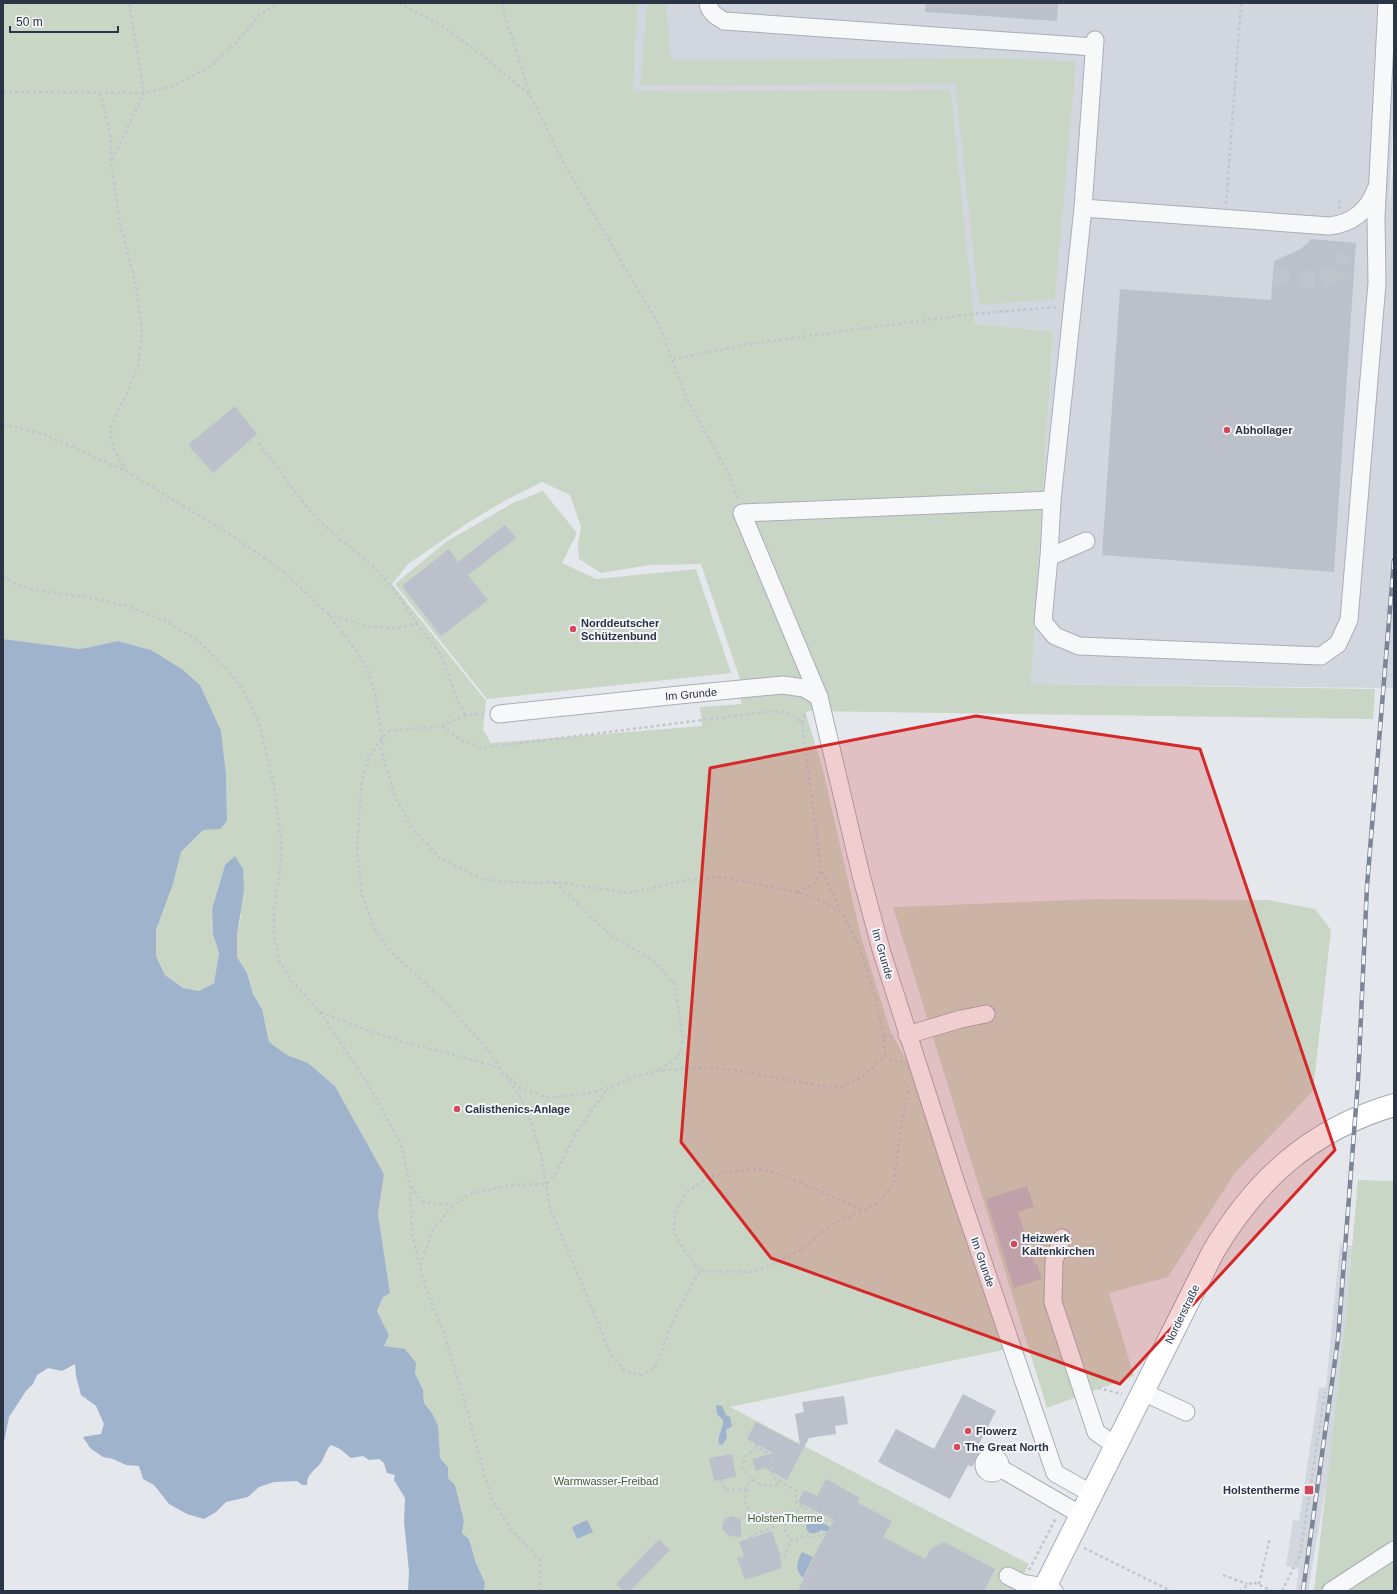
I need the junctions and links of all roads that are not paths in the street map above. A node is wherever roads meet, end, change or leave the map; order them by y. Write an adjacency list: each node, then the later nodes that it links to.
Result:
1 (708, 3): 4 (street)
2 (1387, 3): 3 (street)
3 (1378, 177): 4 (street); 7 (street)
4 (1083, 208): 5 (street)
5 (1052, 500): 7 (street); 8 (street)
6 (1086, 541): 7 (street)
7 (1049, 557)
8 (819, 697): 9 (street, Im Grunde); 11 (street, Im Grunde)
9 (499, 714)
10 (986, 1014): 11 (street)
11 (908, 1035): 18 (street, Im Grunde)
12 (1394, 1105): 14 (main road, Norderstraße)
13 (1062, 1238): 16 (street)
14 (1143, 1392): 15 (street); 16 (main road, Norderstraße)
15 (1186, 1412)
16 (1116, 1446): 18 (main road, Norderstraße)
17 (1000, 1468): 19 (street)
18 (1092, 1494): 19 (main road, Norderstraße)
19 (1081, 1515): 22 (main road, Norderstraße)
20 (1394, 1550): 23 (street)
21 (1015, 1579): 22 (street)
22 (1048, 1590)
23 (1331, 1591)

